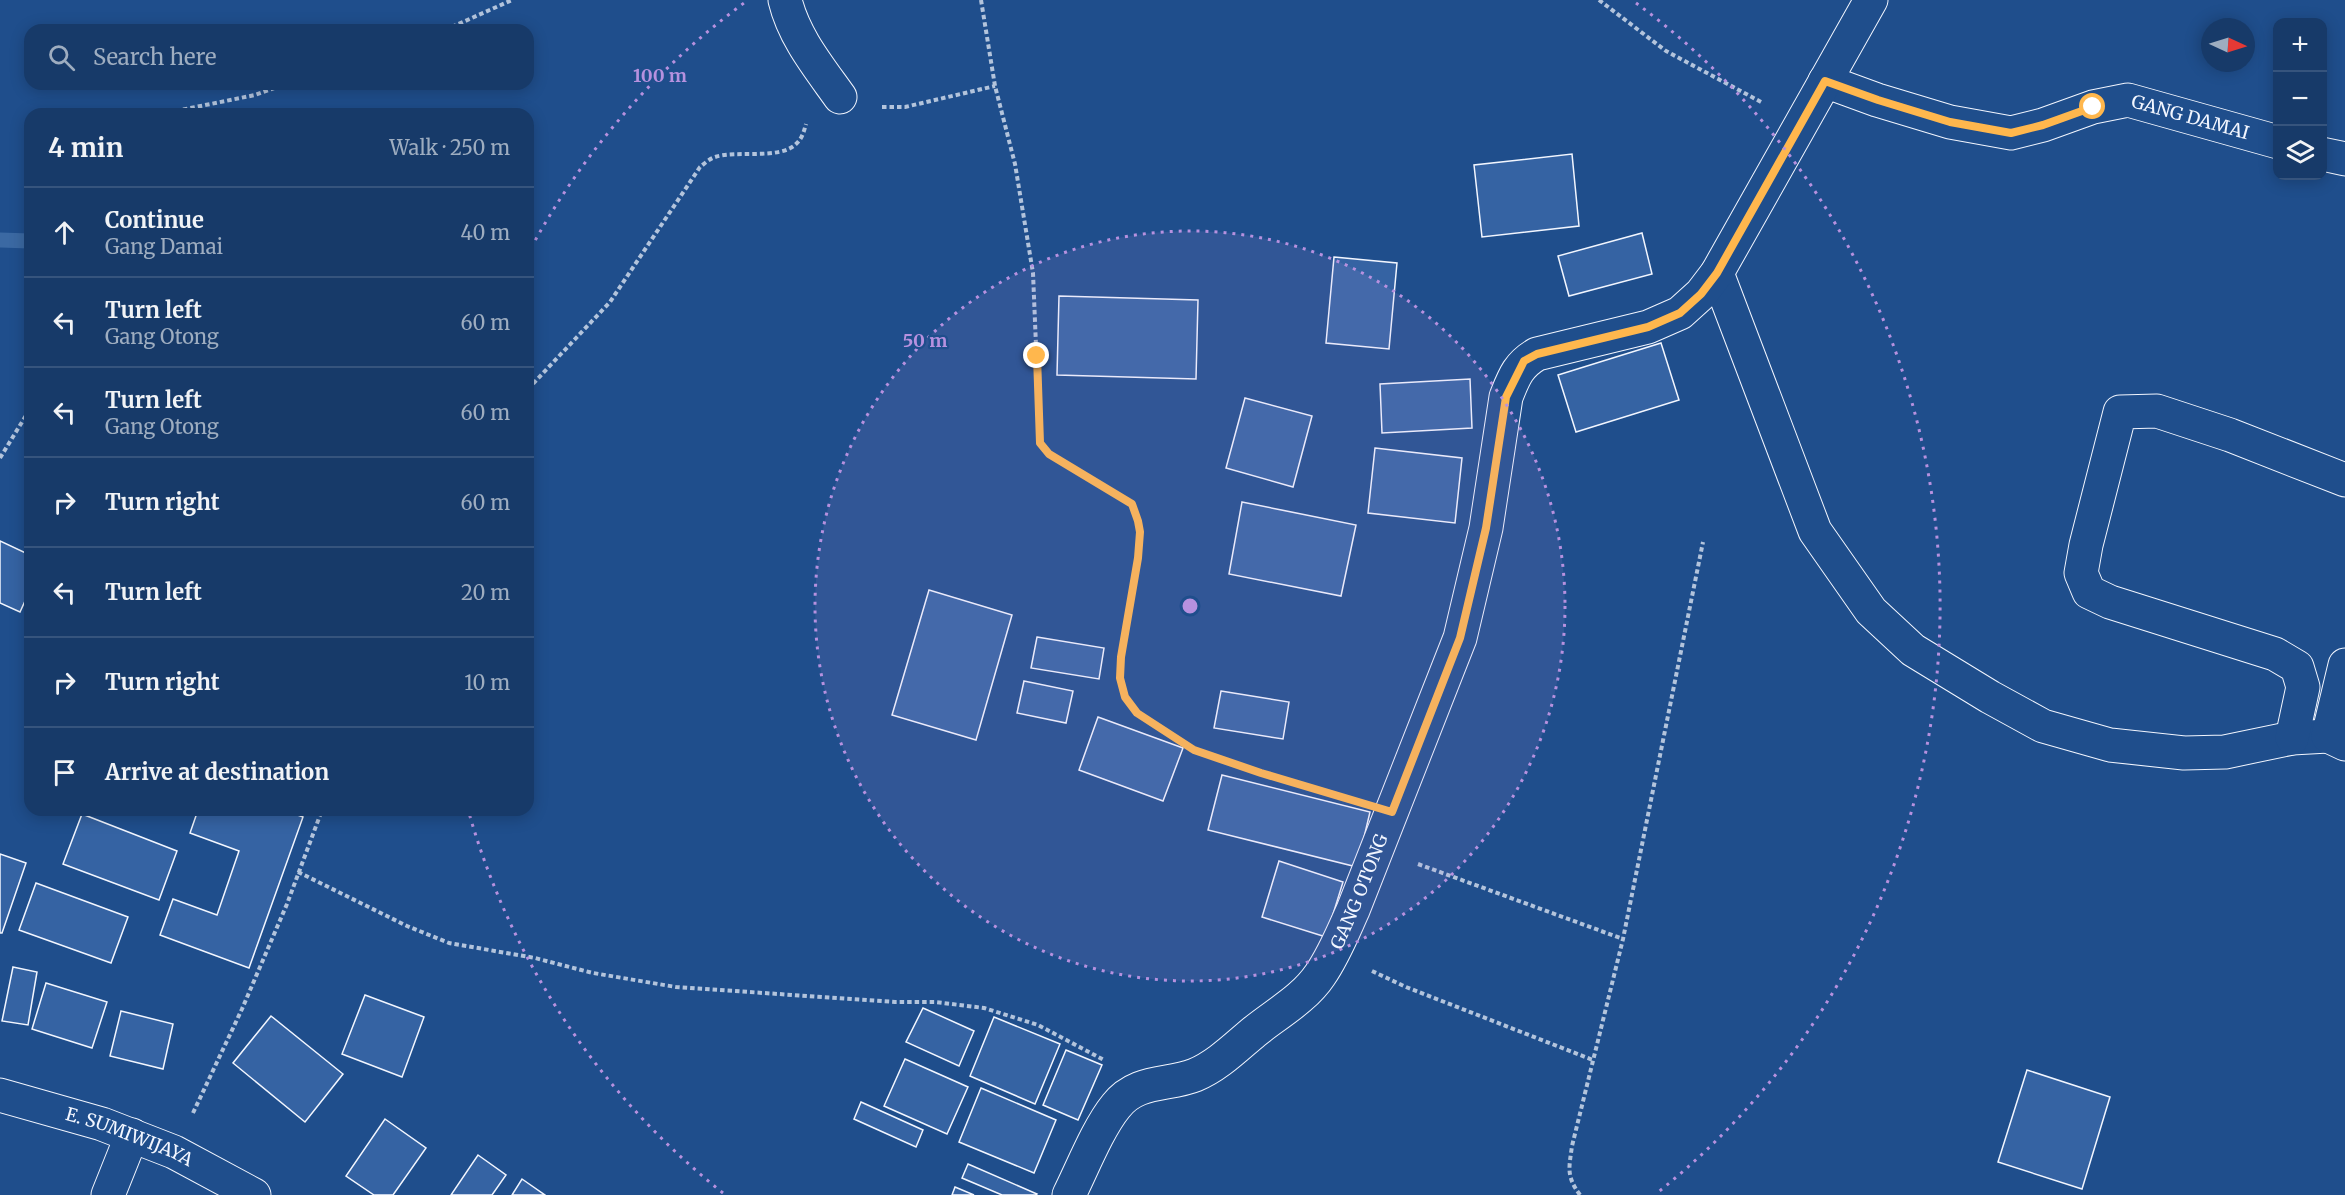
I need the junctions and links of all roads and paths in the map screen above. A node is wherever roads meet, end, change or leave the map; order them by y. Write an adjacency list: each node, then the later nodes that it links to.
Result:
1 (512, 0): 6 (path)
2 (785, 0): 10 (street)
3 (981, 0): 8 (path)
4 (1599, 0): 12 (path)
5 (1871, 0): 7 (street, GANG OTONG)
6 (458, 24)
7 (1825, 81): 12 (street, GANG OTONG); 13 (street, GANG DAMAI)
8 (996, 86): 10 (path); 25 (path)
9 (269, 90): 11 (path)
10 (840, 97): 17 (path)
11 (191, 108)
12 (1801, 123): 16 (street, GANG OTONG)
13 (2273, 141)
14 (2327, 155): 15 (street)
15 (2345, 159)
16 (1717, 273): 23 (street); 25 (street, GANG OTONG)
17 (534, 383)
18 (24, 419): 19 (path)
19 (0, 458)
20 (2345, 480): 23 (street)
21 (1703, 542): 29 (path)
22 (2345, 665): 24 (street)
23 (2292, 738): 24 (street)
24 (2336, 740)
25 (1392, 812): 27 (street, GANG OTONG)
26 (320, 816): 28 (path)
27 (1378, 849): 29 (path); 30 (street, GANG OTONG)
28 (298, 872): 32 (path); 35 (path)
29 (1623, 939): 31 (path)
30 (1334, 953): 31 (path); 32 (street, GANG OTONG)
31 (1593, 1060): 39 (path)
32 (1149, 1084): 38 (street, GANG OTONG)
33 (0, 1095): 34 (street, E. SUMIWIJAYA)
34 (132, 1135): 35 (street, E. SUMIWIJAYA); 36 (street)
35 (174, 1152): 37 (street, E. SUMIWIJAYA)
36 (108, 1195)
37 (254, 1195)
38 (1069, 1195)
39 (1580, 1195)

